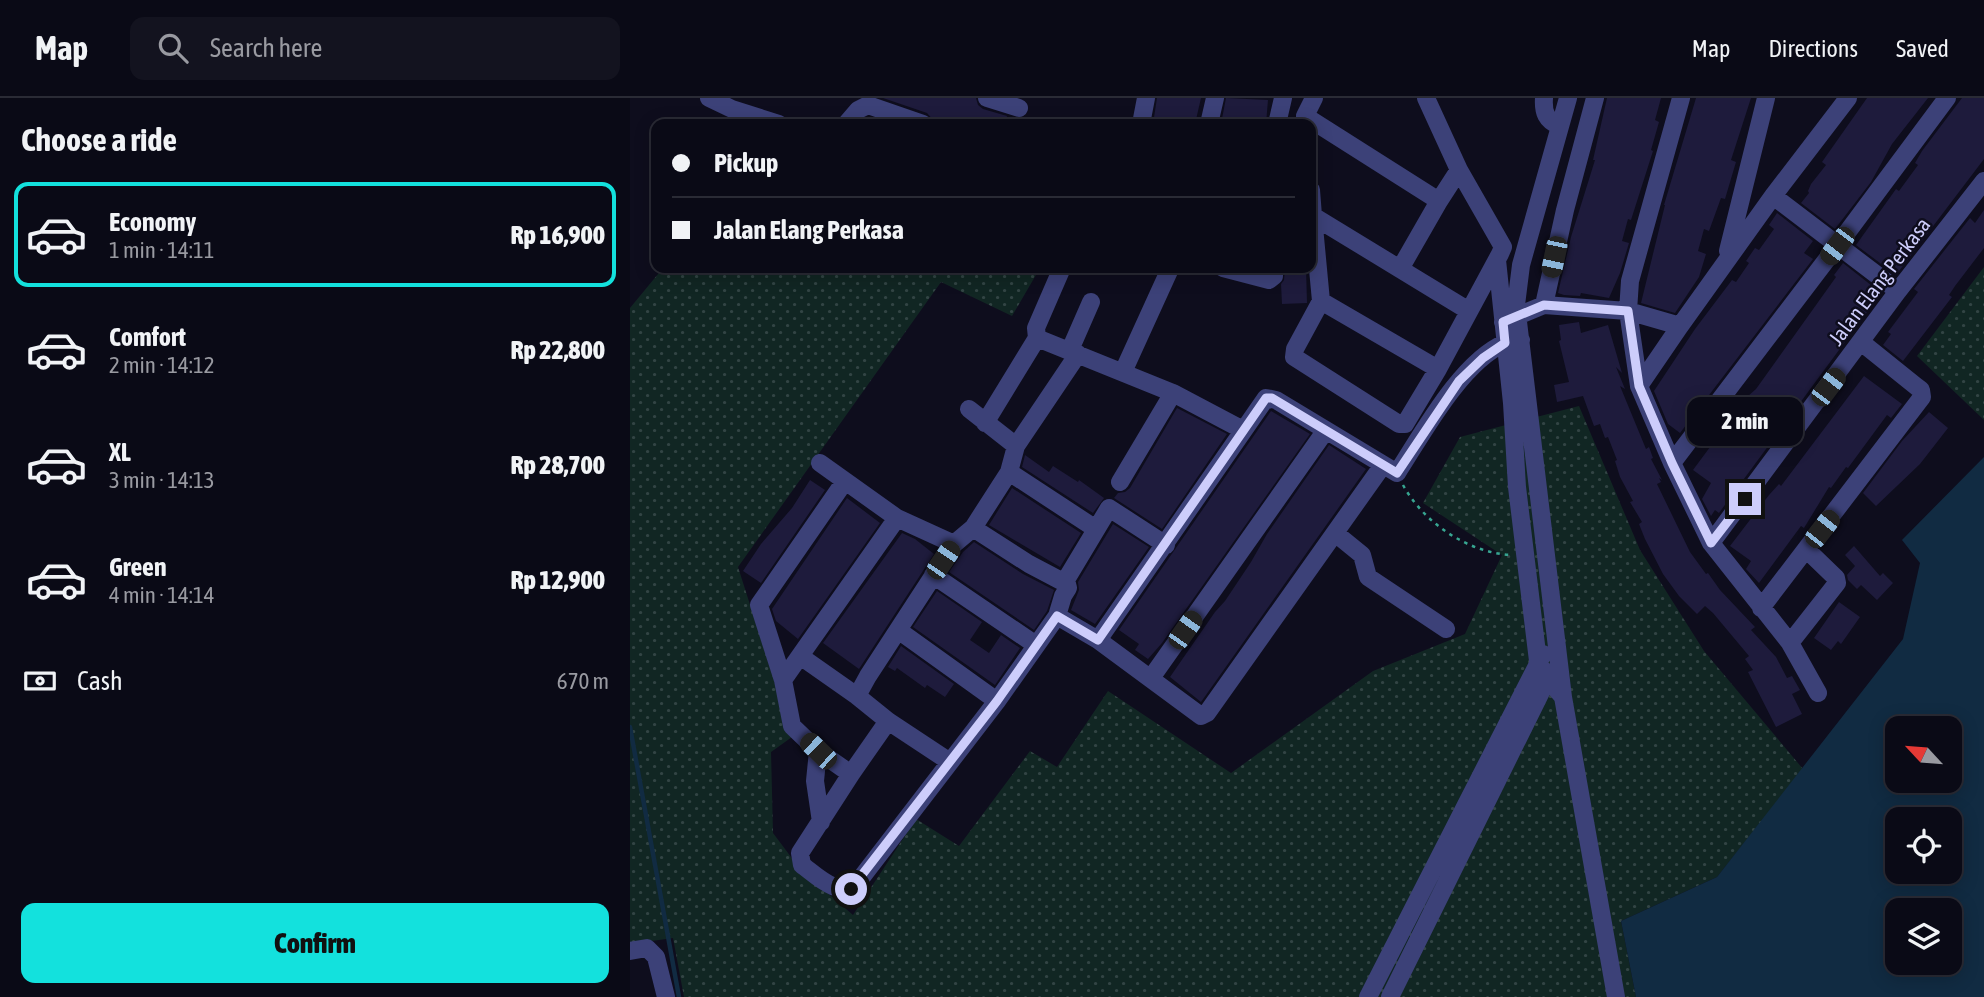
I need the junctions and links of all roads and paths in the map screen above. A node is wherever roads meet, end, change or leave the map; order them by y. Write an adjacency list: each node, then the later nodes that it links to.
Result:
1 (709, 98): 16 (street)
2 (987, 98): 15 (street)
3 (1215, 98): 20 (street)
4 (1283, 98): 21 (street)
5 (1314, 98): 22 (street)
6 (1426, 98): 25 (street)
7 (1544, 98): 23 (street)
8 (1568, 98): 23 (street)
9 (1595, 98): 30 (street)
10 (1681, 98): 47 (street)
11 (1766, 98): 36 (street)
12 (1848, 98): 27 (street)
13 (1947, 98): 33 (street)
14 (1143, 99): 19 (street)
15 (1019, 110)
16 (727, 117)
17 (851, 119): 18 (street)
18 (908, 119)
19 (1141, 119)
20 (1210, 119)
21 (1279, 119)
22 (1305, 119)
23 (1560, 126): 29 (street)
24 (1316, 127): 28 (street)
25 (1459, 170): 28 (street); 35 (street)
26 (1984, 181): 42 (street, Jalan Elang Perkasa)
27 (1773, 196): 33 (street); 36 (street)
28 (1439, 201): 37 (street)
29 (1539, 202): 30 (street); 32 (street)
30 (1564, 210): 45 (street)
31 (1316, 218): 37 (street)
32 (1529, 240): 35 (street); 48 (street)
33 (1837, 246): 42 (street); 64 (street)
34 (1316, 248): 43 (street)
35 (1500, 254): 46 (street); 48 (street)
36 (1726, 261): 49 (street)
37 (1400, 269): 46 (street)
38 (1060, 273): 50 (street)
39 (1168, 273): 55 (street)
40 (1242, 273): 41 (street)
41 (1274, 273)
42 (1898, 291): 52 (street, Jalan Elang Perkasa)
43 (1321, 301): 54 (street); 54 (street)
44 (1091, 302): 53 (street)
45 (1544, 305): 47 (street); 48 (street)
46 (1469, 311): 54 (street)
47 (1628, 311): 49 (street); 56 (street)
48 (1510, 318): 51 (street)
49 (1681, 326): 56 (street)
50 (1037, 338): 53 (street); 59 (street)
51 (1513, 341): 65 (street); 77 (street); 84 (street)
52 (1861, 342): 73 (street, Jalan Elang Perkasa); 76 (street)
53 (1074, 352): 55 (street); 62 (street)
54 (1438, 369)
55 (1123, 372): 57 (street)
56 (1639, 386): 64 (street)
57 (1173, 393): 60 (street); 68 (street)
58 (969, 409): 59 (street)
59 (985, 423): 62 (street)
60 (1243, 430): 61 (street); 75 (street)
61 (1326, 430): 65 (street); 91 (street)
62 (1016, 446): 66 (street)
63 (820, 463): 67 (street)
64 (1672, 463): 73 (street)
65 (1390, 469): 72 (street); 77 (path)
66 (1009, 472): 70 (street); 71 (street)
67 (845, 481): 69 (street); 92 (street)
68 (1120, 482)
69 (897, 518): 74 (street); 88 (street)
70 (973, 528): 74 (street); 79 (street)
71 (1096, 529): 75 (street); 79 (street)
72 (1335, 533): 82 (street); 91 (street)
73 (1711, 543): 80 (street)
74 (954, 544): 78 (street)
75 (1166, 545): 85 (street)
76 (1807, 550): 80 (street); 86 (street)
77 (1524, 556): 89 (street)
78 (933, 575): 83 (street); 87 (street)
79 (1065, 583): 81 (street)
80 (1761, 608): 86 (street)
81 (1057, 616): 85 (street); 87 (street)
82 (1446, 629)
83 (898, 630): 94 (street); 95 (street)
84 (1555, 638): 89 (street); 90 (street)
85 (1098, 640): 91 (street)
86 (1790, 643): 93 (street)
87 (1036, 645): 95 (street)
88 (800, 656): 92 (street); 94 (street)
89 (1538, 661): 90 (street); 101 (street)
90 (1553, 674): 101 (street); 106 (street)
91 (1151, 678)
92 (783, 680): 97 (street)
93 (1818, 693)
94 (858, 696): 96 (street)
95 (997, 701): 98 (street)
96 (888, 721): 98 (street); 99 (street)
97 (818, 751): 99 (street); 100 (street)
98 (950, 762): 100 (street)
99 (851, 774): 100 (street)
100 (821, 822)
101 (1445, 866): 104 (street); 105 (street)
102 (630, 951): 103 (street)
103 (666, 997)
104 (1368, 997)
105 (1390, 997)
106 (1616, 997)

